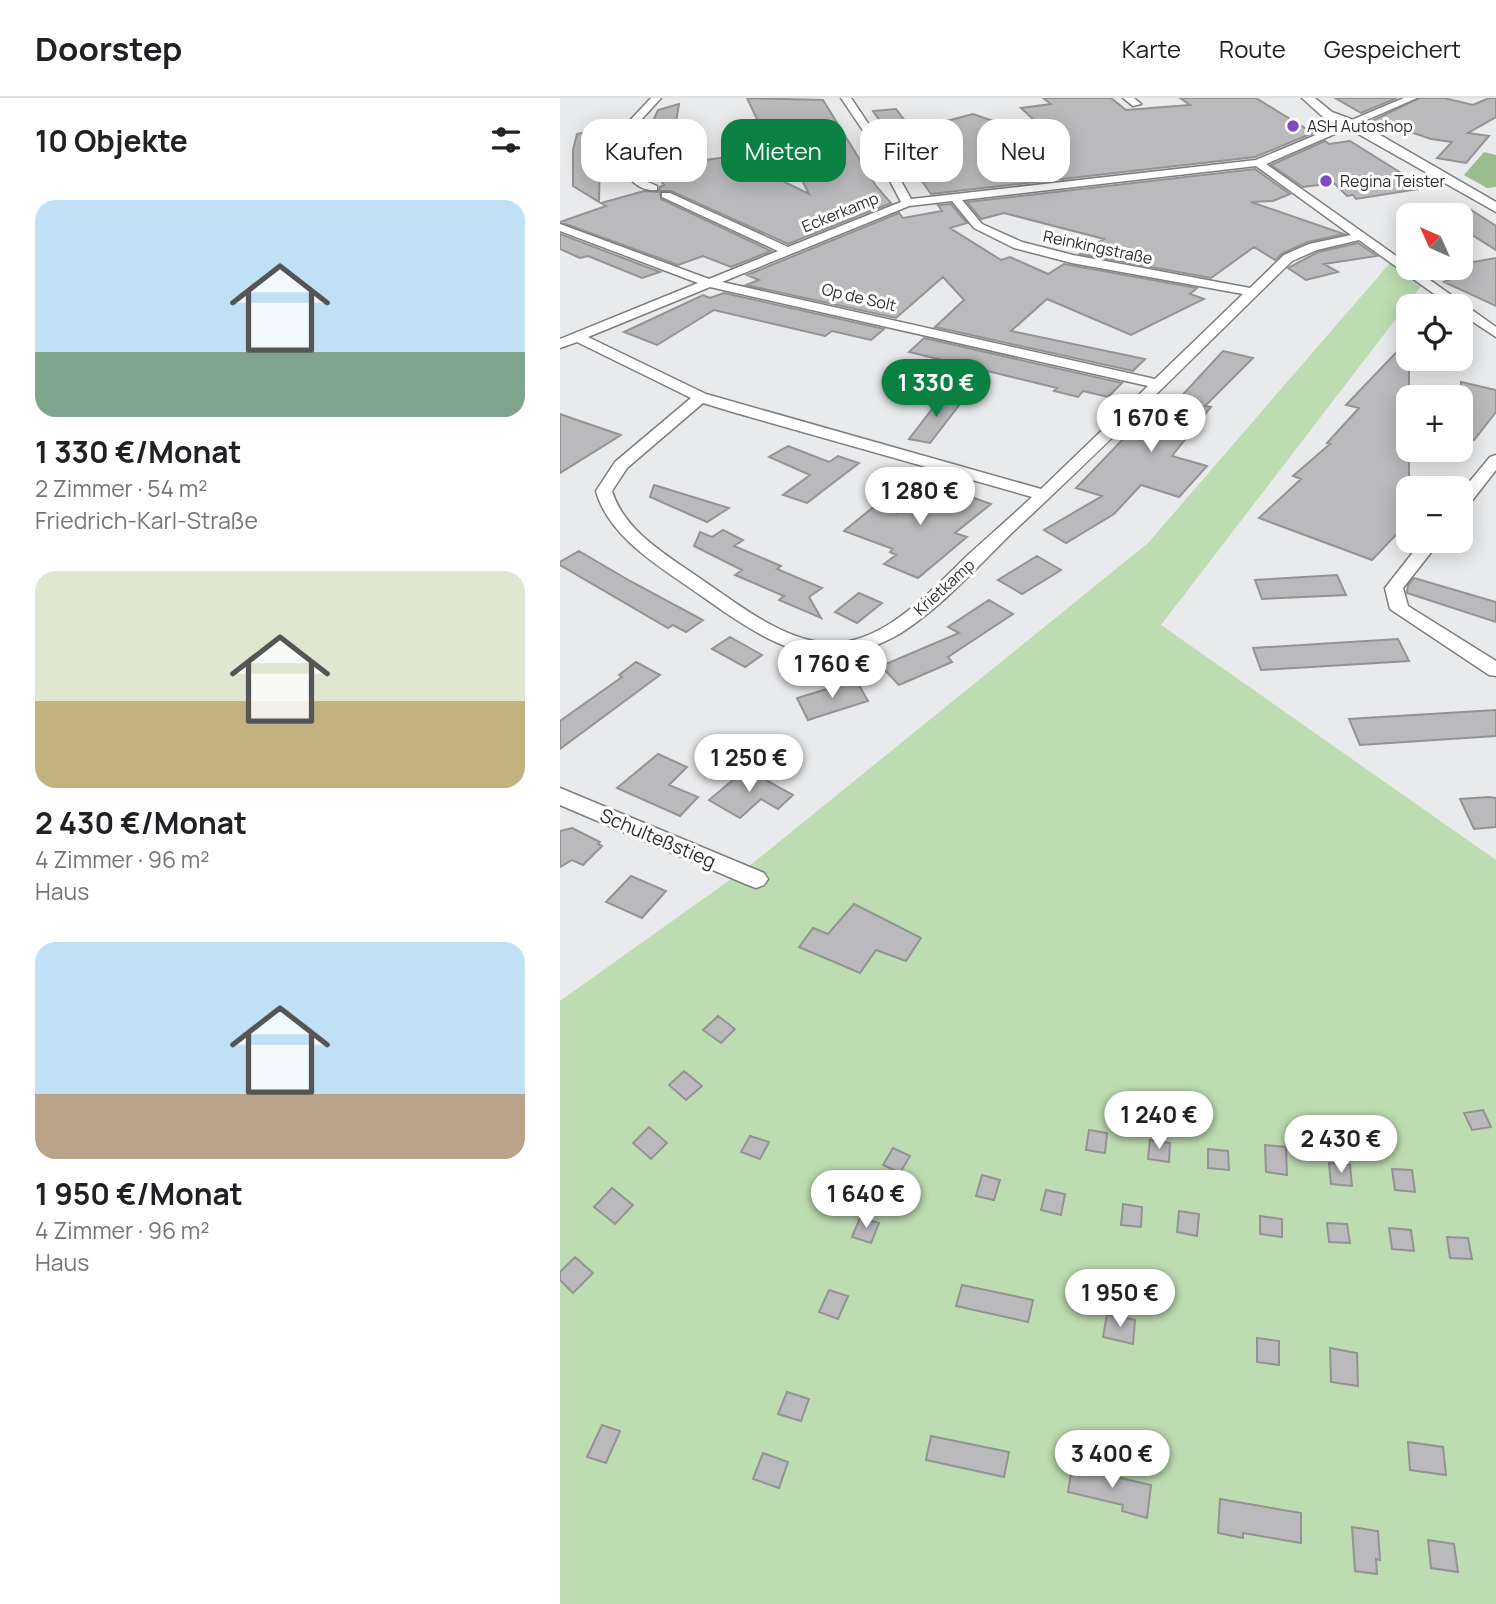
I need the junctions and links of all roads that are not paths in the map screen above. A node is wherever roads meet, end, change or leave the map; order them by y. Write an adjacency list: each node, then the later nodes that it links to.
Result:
1 (656, 98): 7 (street)
2 (846, 98): 10 (street)
3 (1309, 98): 5 (main road)
4 (1412, 98): 5 (street, Eckerkamp)
5 (1351, 124): 6 (street, Eckerkamp); 11 (main road)
6 (1258, 163): 9 (street, Eckerkamp); 13 (street)
7 (653, 188)
8 (666, 195): 14 (street)
9 (954, 197): 10 (street, Eckerkamp); 16 (street, Reinkingstraße)
10 (907, 202): 14 (street, Eckerkamp)
11 (1496, 208)
12 (560, 227): 15 (street, Op de Solt)
13 (1362, 236): 16 (street, Krietkamp); 17 (street)
14 (787, 251): 15 (street, Eckerkamp)
15 (708, 283): 20 (street, Eckerkamp); 22 (street, Op de Solt)
16 (1252, 292): 22 (street, Krietkamp)
17 (1442, 294)
18 (1473, 316): 19 (street)
19 (1496, 333)
20 (577, 337): 21 (street, Eckerkamp); 23 (street)
21 (560, 344)
22 (1156, 384): 26 (street, Krietkamp)
23 (701, 397): 26 (street); 26 (street, Krietkamp)
24 (1496, 460): 25 (street)
25 (1473, 488)
26 (1045, 495)
27 (1422, 553): 28 (street)
28 (1496, 670)
29 (563, 801): 30 (street, Schulteßstieg)
30 (756, 879)

